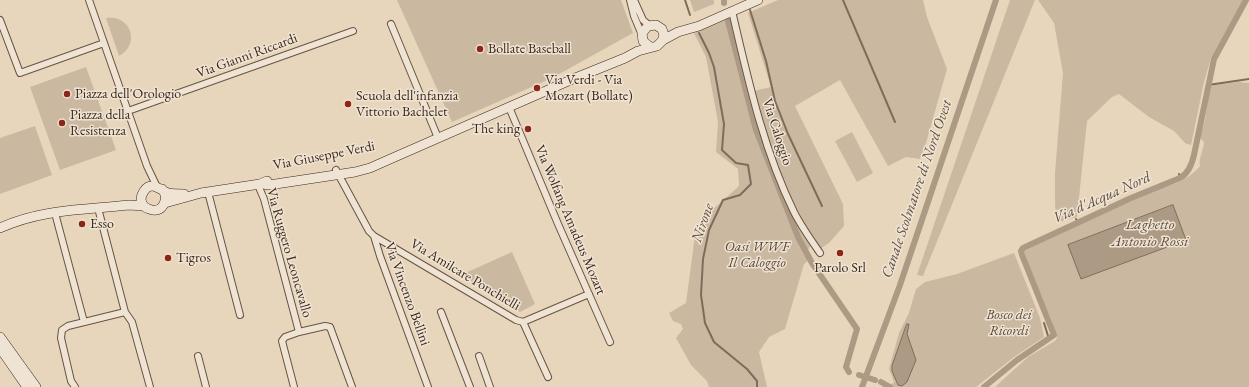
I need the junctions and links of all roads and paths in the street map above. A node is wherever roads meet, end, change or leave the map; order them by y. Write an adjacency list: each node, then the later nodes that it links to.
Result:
1 (89, 0): 14 (street)
2 (630, 0): 12 (street)
3 (634, 0): 8 (street)
4 (758, 0): 5 (street)
5 (732, 11): 10 (street); 32 (street, Via Caloggio)
6 (0, 20): 14 (street)
7 (391, 24): 19 (street)
8 (649, 25): 9 (street); 12 (street)
9 (659, 27): 10 (street); 13 (street)
10 (688, 29): 13 (street)
11 (352, 32): 18 (street, Via Gianni Riccardi)
12 (642, 37): 15 (street); 16 (street, Via Giuseppe Verdi)
13 (663, 40): 15 (street)
14 (104, 43): 18 (street)
15 (650, 47): 16 (street, Via Giuseppe Verdi)
16 (617, 61): 17 (street, Via Giuseppe Verdi)
17 (509, 107): 19 (street, Via Giuseppe Verdi); 33 (street, Via Wolfang Amadeus Mozart)
18 (128, 111): 20 (street)
19 (438, 138): 21 (street, Via Giuseppe Verdi)
20 (148, 167): 23 (street); 24 (street)
21 (338, 172): 22 (street, Via Giuseppe Verdi); 31 (street, Via Vincenzo Bellini)
22 (260, 184): 25 (street, Via Giuseppe Verdi); 39 (street, Via Ruggero Leoncavallo)
23 (160, 188): 24 (street); 25 (street, Via Giuseppe Verdi); 26 (street)
24 (144, 192): 27 (street); 28 (street)
25 (205, 192): 26 (street, Via Giuseppe Verdi); 36 (street)
26 (165, 203): 27 (street)
27 (144, 206): 28 (street)
28 (101, 208): 29 (street); 34 (street)
29 (55, 213): 30 (street); 37 (street)
30 (0, 228)
31 (374, 236): 38 (street, Via Amilcare Ponchielli); 53 (street, Via Vincenzo Bellini)
32 (820, 253)
33 (589, 294): 38 (street); 41 (street, Via Wolfang Amadeus Mozart)
34 (124, 312): 37 (street); 49 (street)
35 (441, 312): 54 (street)
36 (240, 315)
37 (84, 322): 48 (street)
38 (523, 322): 45 (street)
39 (299, 332): 51 (street, Via Ruggero Leoncavallo); 52 (street)
40 (0, 337): 47 (street)
41 (610, 342)
42 (0, 348): 46 (street)
43 (198, 356): 50 (street)
44 (479, 356): 55 (street)
45 (548, 377)
46 (27, 387)
47 (36, 387)
48 (76, 387)
49 (150, 387)
50 (206, 387)
51 (294, 387)
52 (352, 387)
53 (428, 387)
54 (470, 387)
55 (490, 387)

